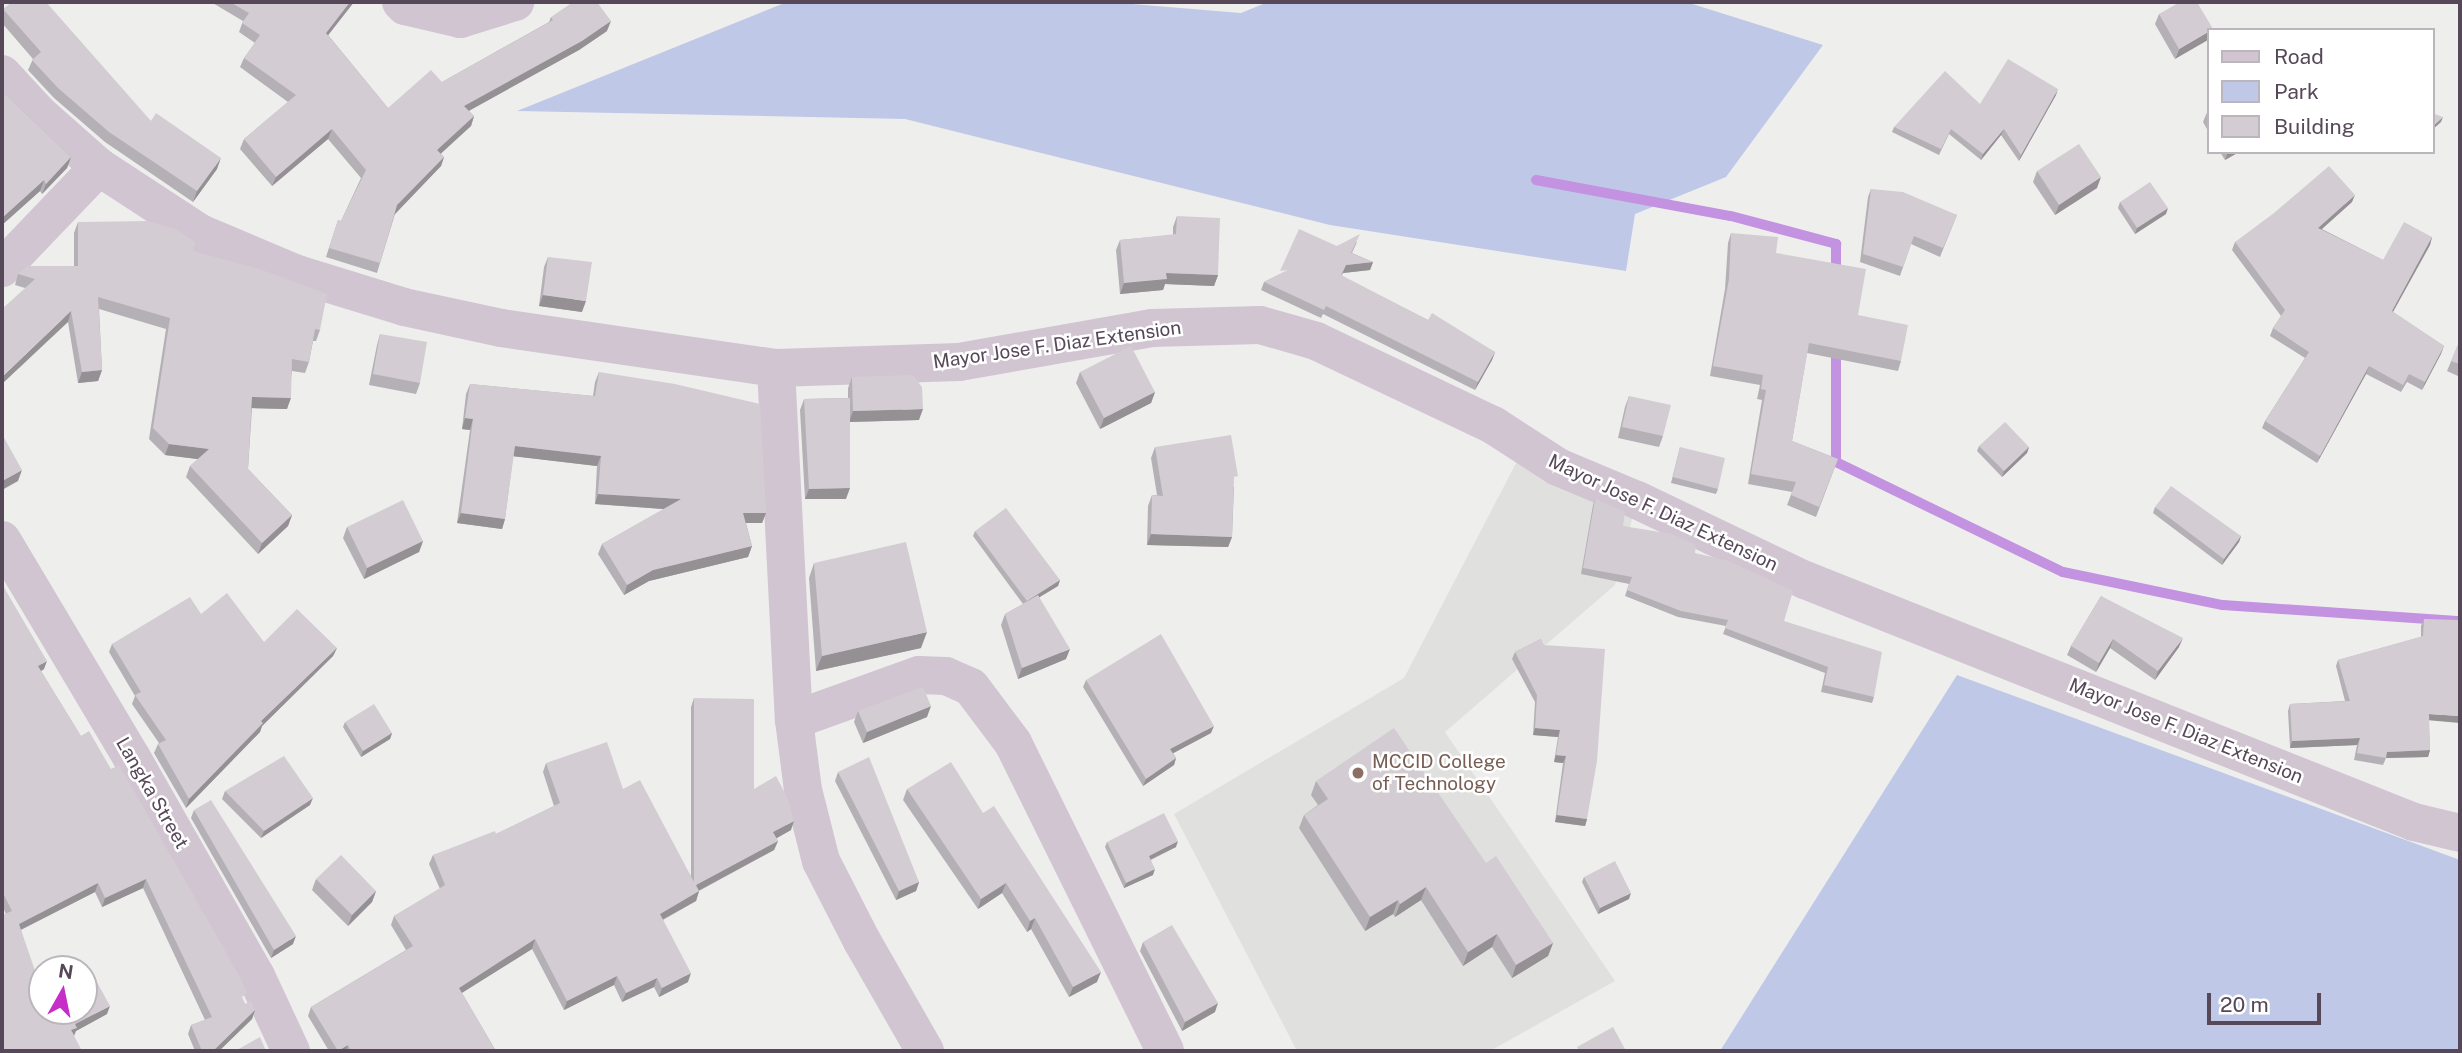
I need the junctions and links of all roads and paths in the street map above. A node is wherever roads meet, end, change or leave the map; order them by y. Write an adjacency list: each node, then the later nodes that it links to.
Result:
1 (515, 2): 2 (street)
2 (403, 4)
3 (2, 74): 4 (street, Mayor Jose F. Diaz Extension)
4 (99, 167): 5 (street); 6 (street, Mayor Jose F. Diaz Extension)
5 (2, 268)
6 (776, 369): 8 (street); 9 (street, Mayor Jose F. Diaz Extension)
7 (2, 540): 10 (street, Langka Street)
8 (794, 720): 11 (street); 12 (street)
9 (2460, 833)
10 (291, 1051)
11 (925, 1051)
12 (1165, 1051)

